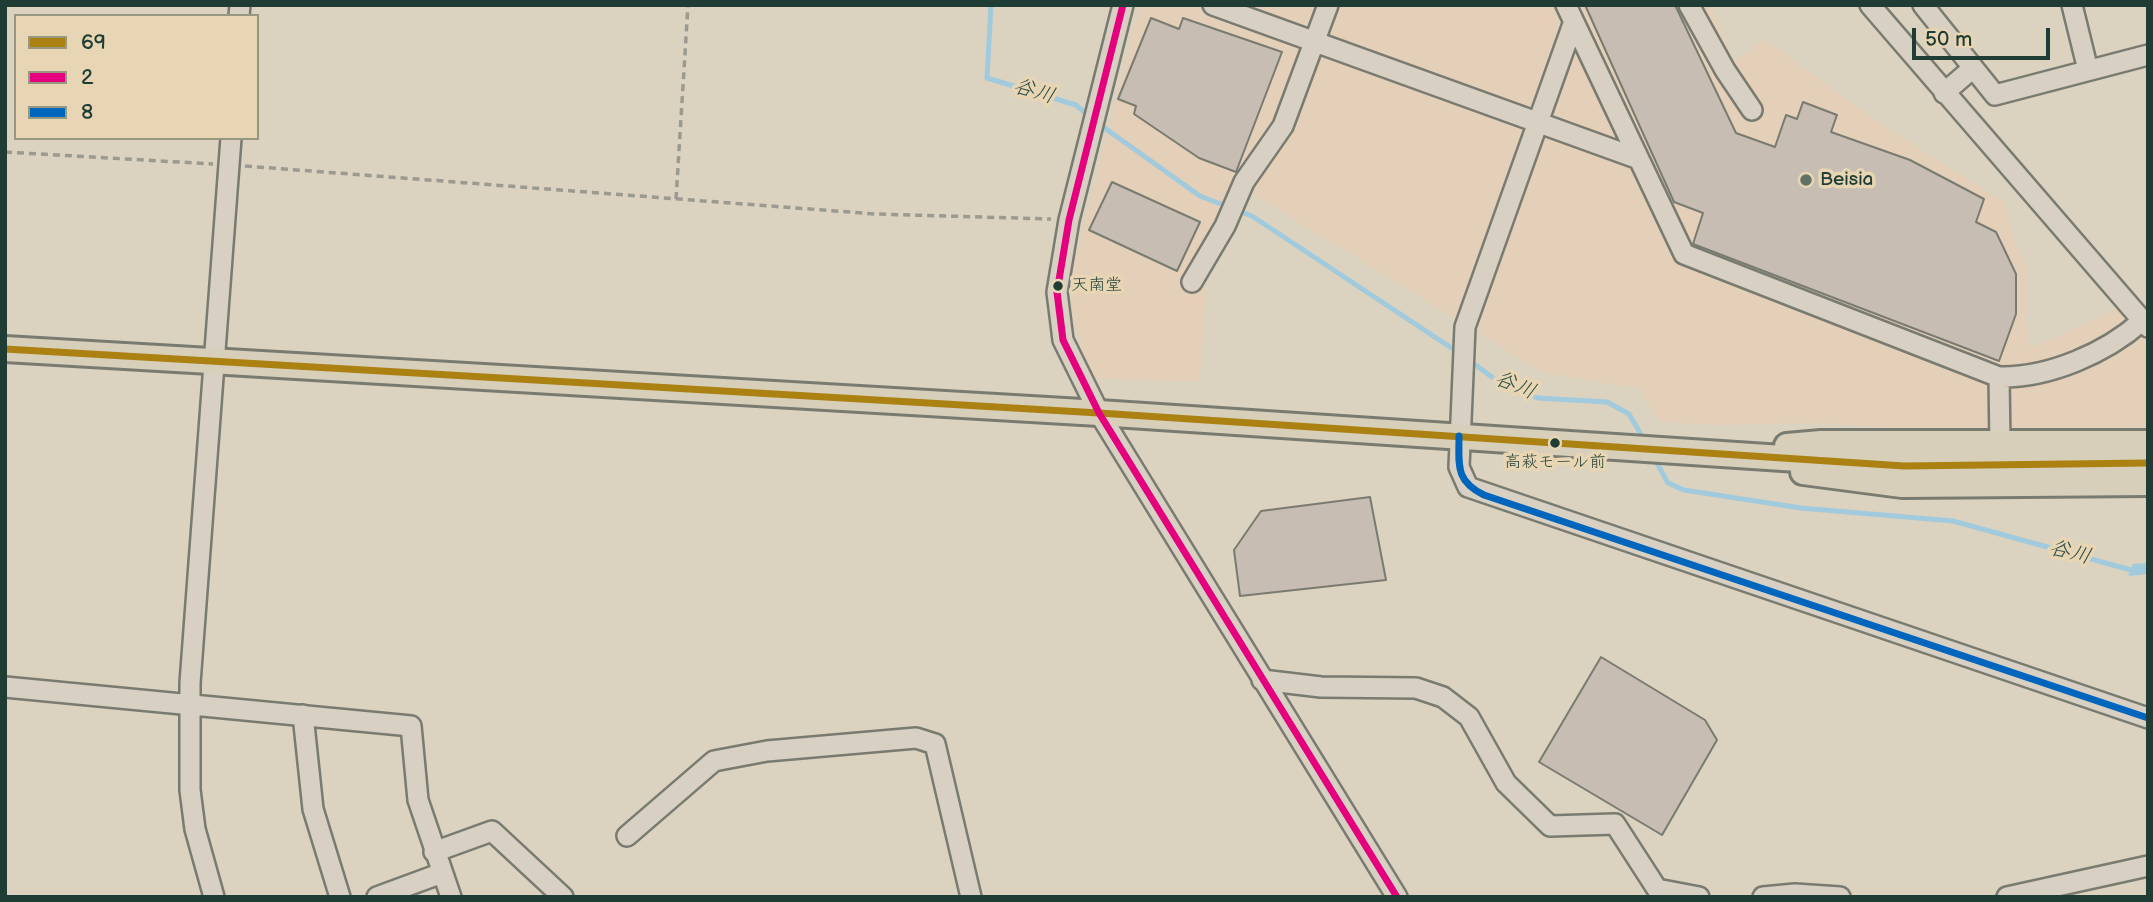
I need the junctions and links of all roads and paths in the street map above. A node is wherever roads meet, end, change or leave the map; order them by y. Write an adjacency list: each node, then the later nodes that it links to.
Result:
1 (688, 5): 22 (path)
2 (1123, 5): 23 (street)
3 (1213, 5): 11 (street)
4 (1328, 5): 11 (street)
5 (1566, 5): 10 (street)
6 (1689, 5): 16 (street)
7 (1870, 5): 15 (street)
8 (1923, 5): 13 (street)
9 (2072, 5): 14 (street)
10 (1573, 24): 17 (street); 20 (street)
11 (1317, 42): 17 (street); 24 (street)
12 (2148, 55): 14 (street)
13 (1973, 68): 14 (street); 15 (street)
14 (2088, 70)
15 (1944, 93): 25 (street)
16 (1752, 110)
17 (1539, 122): 20 (street); 30 (street)
18 (231, 140): 21 (street)
19 (5, 152): 21 (path)
20 (1639, 159): 28 (street)
21 (229, 165): 22 (path); 27 (street)
22 (676, 199): 23 (path)
23 (1069, 220): 29 (street)
24 (1192, 282)
25 (2145, 324): 28 (street)
26 (5, 349): 27 (main road)
27 (214, 361): 29 (main road); 38 (street)
28 (1999, 377): 32 (street)
29 (1098, 413): 30 (main road); 36 (street)
30 (1459, 436): 33 (main road); 40 (street)
31 (2148, 443): 32 (main road)
32 (2000, 445): 33 (main road)
33 (1717, 453): 34 (main road); 35 (main road)
34 (2148, 463)
35 (2148, 483)
36 (1262, 680): 51 (street); 52 (street)
37 (5, 687): 38 (street)
38 (190, 704): 39 (street); 45 (street)
39 (303, 715): 42 (street); 46 (street)
40 (2148, 718)
41 (626, 836): 50 (street)
42 (434, 852): 44 (street); 49 (street)
43 (2148, 866): 55 (street)
44 (442, 873): 47 (street); 48 (street)
45 (214, 897)
46 (340, 897)
47 (377, 897)
48 (451, 897)
49 (563, 897)
50 (971, 897)
51 (1397, 897)
52 (1699, 897)
53 (1763, 897): 54 (street)
54 (1840, 897)
55 (2007, 897)

